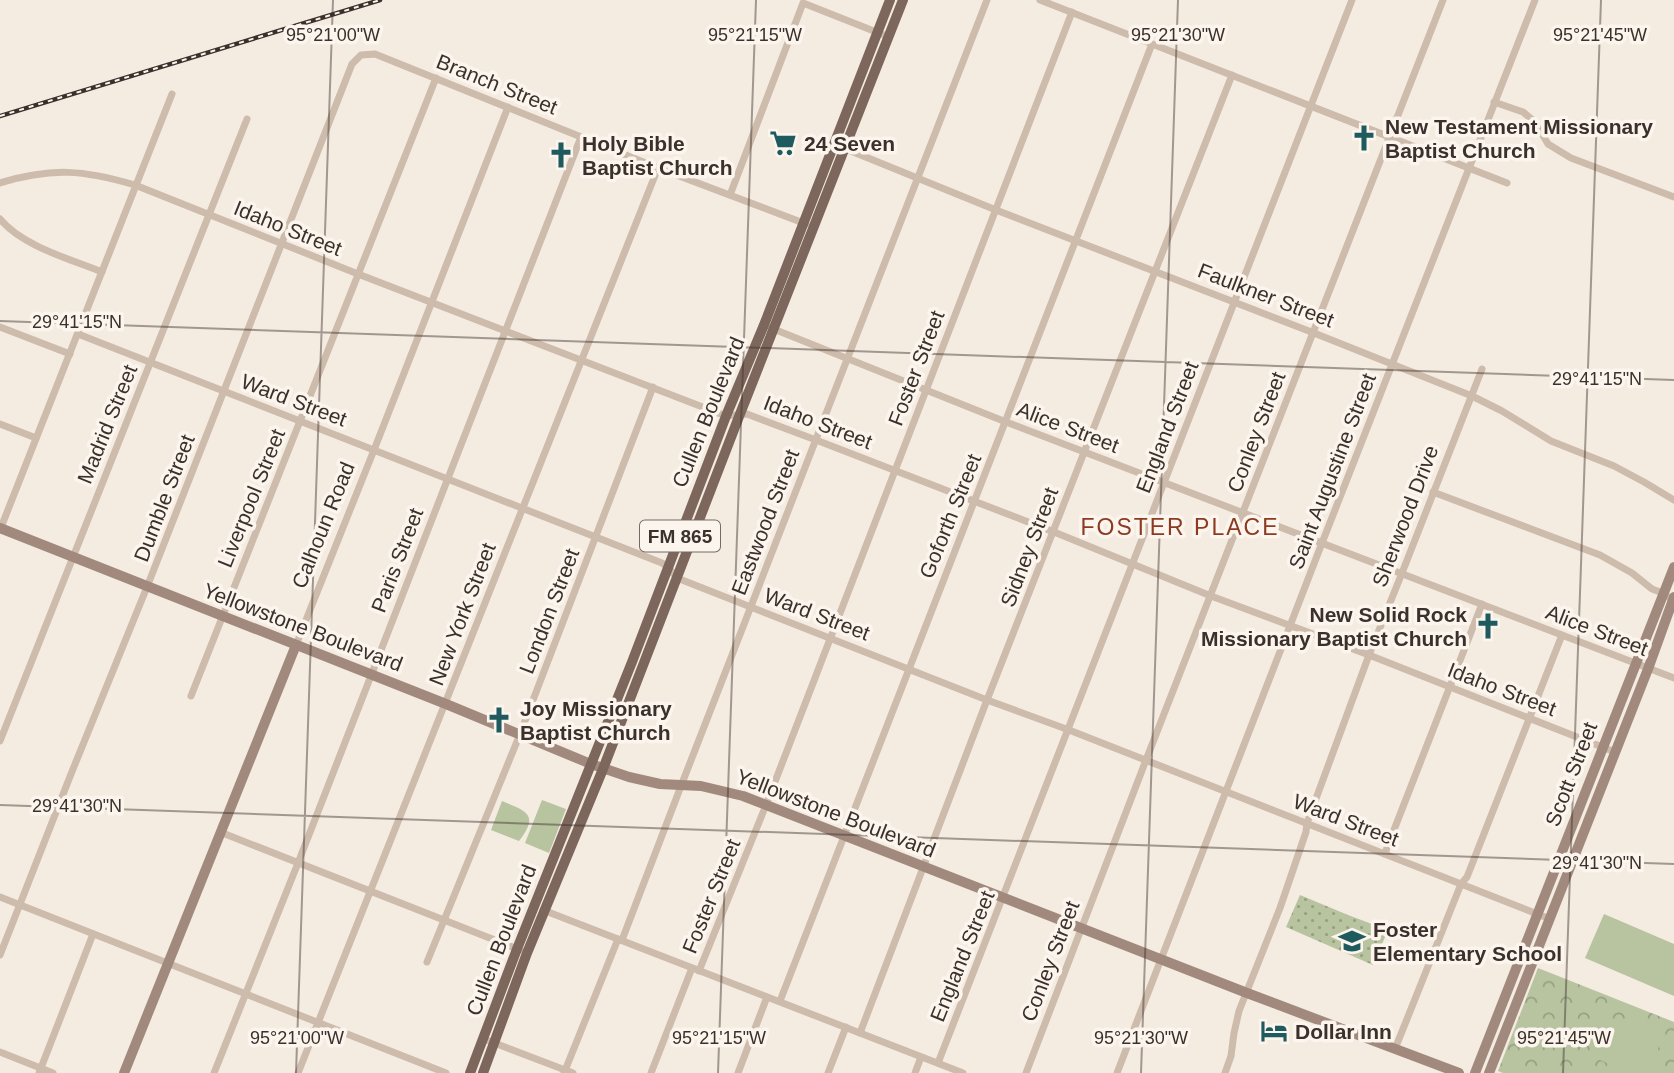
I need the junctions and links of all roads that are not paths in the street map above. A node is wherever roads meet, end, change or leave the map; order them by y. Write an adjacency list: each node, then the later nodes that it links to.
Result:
1 (890, 0): 9 (main road, Cullen Boulevard / FM 865)
2 (903, 0): 10 (main road, Cullen Boulevard / FM 865)
3 (988, 0): 25 (street, Eastwood Street)
4 (1040, 0): 8 (street)
5 (1352, 0): 17 (street, England Street)
6 (1443, 0): 21 (street, Conley Street)
7 (1535, 0): 16 (street, Saint Augustine Street)
8 (1072, 12): 11 (street); 31 (street, Foster Street)
9 (878, 32): 10 (street); 22 (main road, Cullen Boulevard / FM 865); 29 (street)
10 (889, 37): 22 (main road, Cullen Boulevard / FM 865)
11 (1152, 44): 13 (street); 35 (street, Goforth Street)
12 (361, 55): 14 (street, Branch Street); 36 (street, Dumble Street)
13 (1232, 75): 17 (street); 37 (street, Sidney Street)
14 (436, 78): 18 (street, Branch Street); 39 (street, Liverpool Street)
15 (172, 94): 28 (street)
16 (1494, 102): 24 (street, Saint Augustine Street); 30 (street)
17 (1311, 106): 21 (street); 41 (street, England Street)
18 (508, 107): 20 (street, Branch Street); 40 (street, Calhoun Road)
19 (247, 119): 32 (street, Madrid Street)
20 (581, 137): 23 (street, Branch Street); 44 (street, Paris Street)
21 (1389, 137): 24 (street); 45 (street, Conley Street)
22 (840, 147): 25 (street, Faulkner Street); 34 (main road, Cullen Boulevard / FM 865)
23 (658, 168): 29 (street, Branch Street); 48 (street, New York Street)
24 (1468, 168): 27 (street); 51 (street, Saint Augustine Street)
25 (919, 178): 31 (street, Faulkner Street); 49 (street, Eastwood Street)
26 (0, 183): 28 (street, Idaho Street)
27 (1507, 183)
28 (135, 185): 32 (street, Idaho Street); 38 (street)
29 (730, 195): 34 (street, Branch Street)
30 (1674, 197)
31 (996, 210): 35 (street, Faulkner Street); 54 (street, Foster Street)
32 (209, 215): 36 (street, Idaho Street); 50 (street, Madrid Street)
33 (0, 219): 38 (street)
34 (809, 225): 43 (main road, Cullen Boulevard / FM 865)
35 (1077, 241): 37 (street, Faulkner Street); 60 (street, Goforth Street)
36 (283, 243): 39 (street, Idaho Street); 55 (street, Dumble Street)
37 (1155, 271): 41 (street, Faulkner Street); 65 (street, Sidney Street)
38 (102, 272): 46 (street)
39 (358, 274): 40 (street, Idaho Street); 59 (street, Liverpool Street)
40 (432, 302): 44 (street, Idaho Street); 64 (street, Calhoun Road)
41 (1235, 303): 45 (street, Faulkner Street); 68 (street, England Street)
42 (0, 327): 47 (street)
43 (769, 327): 49 (street, Alice Street); 57 (main road, Cullen Boulevard / FM 865); 58 (main road, Cullen Boulevard / FM 865)
44 (506, 331): 48 (street, Idaho Street); 67 (street, Paris Street)
45 (1314, 333): 51 (street, Faulkner Street); 75 (street, Conley Street)
46 (78, 334): 47 (street); 50 (street, Ward Street)
47 (69, 354): 62 (street)
48 (580, 359): 53 (street, Idaho Street); 74 (street, New York Street)
49 (848, 359): 54 (street, Alice Street); 63 (street, Eastwood Street)
50 (151, 363): 55 (street, Ward Street); 80 (street, Madrid Street)
51 (1392, 364): 56 (street, Faulkner Street); 79 (street, Saint Augustine Street)
52 (1482, 369): 56 (street, Sherwood Drive)
53 (653, 387): 58 (street, Idaho Street); 78 (street, London Street)
54 (927, 390): 60 (street, Alice Street); 66 (street, Foster Street)
55 (224, 391): 59 (street, Ward Street); 86 (street, Dumble Street)
56 (1472, 396): 70 (street, Sherwood Drive); 72 (street, Faulkner Street)
57 (740, 414): 58 (street, Idaho Street); 63 (street, Idaho Street); 71 (main road, Cullen Boulevard / FM 865)
58 (726, 416): 69 (main road, Cullen Boulevard / FM 865)
59 (300, 421): 64 (street, Ward Street); 92 (street, Liverpool Street)
60 (1006, 422): 65 (street, Alice Street); 73 (street, Goforth Street)
61 (0, 424): 62 (street)
62 (36, 438): 76 (street)
63 (816, 440): 66 (street, Idaho Street); 91 (street, Eastwood Street)
64 (374, 450): 67 (street, Ward Street); 96 (street, Calhoun Road)
65 (1084, 452): 68 (street, Alice Street); 77 (street, Sidney Street)
66 (894, 470): 73 (street, Idaho Street); 95 (street, Foster Street)
67 (447, 479): 74 (street, Ward Street); 102 (street, Paris Street)
68 (1164, 483): 75 (street, Alice Street); 81 (street, England Street)
69 (697, 491): 71 (main road); 82 (main road, Cullen Boulevard / FM 865)
70 (1433, 492): 84 (street, Sherwood Drive); 87 (street)
71 (709, 495): 85 (main road, Cullen Boulevard / FM 865)
72 (1674, 500)
73 (975, 502): 77 (street, Idaho Street); 100 (street, Goforth Street)
74 (522, 508): 78 (street, Ward Street); 107 (street, New York Street)
75 (1243, 512): 79 (street, Alice Street); 88 (street, Conley Street)
76 (0, 529): 80 (street, Yellowstone Boulevard)
77 (1054, 531): 81 (street, Idaho Street); 106 (street, Sidney Street)
78 (596, 537): 82 (street, Ward Street); 110 (street, London Street)
79 (1322, 543): 84 (street, Alice Street); 93 (street, Saint Augustine Street)
80 (72, 557): 86 (street, Yellowstone Boulevard); 111 (street, Madrid Street)
81 (1133, 564): 88 (street, Idaho Street); 109 (street, England Street)
82 (668, 567): 85 (street, Ward Street); 99 (main road, Cullen Boulevard / FM 865)
83 (1674, 567): 87 (street, Scott Street)
84 (1402, 573): 90 (street, Alice Street); 97 (street, Sherwood Drive)
85 (677, 578): 91 (street, Ward Street); 99 (main road, Cullen Boulevard / FM 865)
86 (148, 587): 92 (street, Yellowstone Boulevard); 130 (street, Dumble Street)
87 (1663, 593): 89 (street); 98 (street, Scott Street)
88 (1211, 596): 93 (street, Idaho Street); 114 (street, Conley Street)
89 (1674, 599): 101 (street, Scott Street)
90 (1482, 604): 94 (street, Alice Street); 104 (street)
91 (751, 607): 95 (street, Ward Street); 117 (street, Eastwood Street)
92 (223, 616): 96 (street, Yellowstone Boulevard); 105 (street, Liverpool Street)
93 (1291, 625): 97 (street, Idaho Street); 118 (street, Saint Augustine Street)
94 (1562, 635): 98 (street, Alice Street); 108 (street)
95 (830, 637): 100 (street, Ward Street); 119 (street, Foster Street)
96 (296, 645): 102 (street, Yellowstone Boulevard); 121 (street, Calhoun Road)
97 (1369, 655): 104 (street, Idaho Street); 120 (street, Sherwood Drive)
98 (1635, 663): 101 (street, Alice Street); 112 (street, Scott Street)
99 (637, 665): 115 (main road, Cullen Boulevard / FM 865); 116 (main road, Cullen Boulevard / FM 865)
100 (908, 669): 106 (street, Ward Street); 122 (street, Goforth Street)
101 (1648, 669): 103 (street, Alice Street); 113 (street, Scott Street)
102 (371, 675): 107 (street, Yellowstone Boulevard); 124 (street, Paris Street)
103 (1674, 678)
104 (1449, 687): 108 (street, Idaho Street); 123 (street)
105 (191, 696)
106 (987, 700): 109 (street, Ward Street); 125 (street, Sidney Street)
107 (446, 704): 110 (street, Yellowstone Boulevard); 127 (street, New York Street)
108 (1529, 718): 112 (street, Idaho Street); 126 (street)
109 (1069, 730): 114 (street, Ward Street); 129 (street, England Street)
110 (520, 734): 115 (street, Yellowstone Boulevard); 134 (street, London Street)
111 (0, 741)
112 (1602, 748): 113 (street, Idaho Street); 132 (street, Scott Street)
113 (1615, 752): 133 (street, Scott Street)
114 (1146, 760): 118 (street, Ward Street); 135 (street, Conley Street)
115 (591, 764): 116 (street, Yellowstone Boulevard); 131 (main road, Cullen Boulevard / FM 865)
116 (603, 769): 117 (street, Yellowstone Boulevard); 131 (main road, Cullen Boulevard / FM 865)
117 (681, 786): 119 (street, Yellowstone Boulevard); 137 (street, Eastwood Street)
118 (1226, 792): 120 (street, Ward Street); 140 (street, Saint Augustine Street)
119 (766, 805): 122 (street, Yellowstone Boulevard); 143 (street, Foster Street)
120 (1307, 823): 123 (street, Ward Street); 146 (street, Sherwood Drive)
121 (220, 832): 124 (street); 142 (street, Calhoun Road)
122 (846, 835): 125 (street, Yellowstone Boulevard); 149 (street, Goforth Street)
123 (1385, 853): 126 (street, Ward Street)
124 (298, 863): 127 (street); 147 (street, Paris Street)
125 (924, 867): 129 (street, Yellowstone Boulevard); 152 (street, Sidney Street)
126 (1461, 884): 132 (street, Ward Street); 154 (street)
127 (370, 891): 134 (street); 150 (street, New York Street)
128 (0, 897): 130 (street)
129 (1004, 897): 135 (street, Yellowstone Boulevard); 157 (street, England Street)
130 (20, 905): 136 (street); 139 (street, Dumble Street)
131 (539, 909): 137 (street); 138 (main road, Cullen Boulevard / FM 865)
132 (1538, 914): 133 (street, Ward Street); 144 (street, Scott Street)
133 (1549, 919): 145 (street, Scott Street)
134 (445, 920): 138 (street); 141 (street, London Street)
135 (1082, 928): 140 (street, Yellowstone Boulevard); 172 (street, Conley Street)
136 (93, 933): 142 (street); 158 (street)
137 (620, 939): 143 (street); 159 (street, Eastwood Street)
138 (522, 951): 153 (main road, Cullen Boulevard / FM 865)
139 (0, 955)
140 (1161, 959): 146 (street, Yellowstone Boulevard); 173 (street, Saint Augustine Street)
141 (426, 962)
142 (168, 963): 147 (street); 161 (street, Calhoun Road)
143 (696, 969): 148 (street); 167 (street, Foster Street)
144 (1512, 979): 145 (street); 176 (street, Scott Street)
145 (1524, 984): 177 (street, Scott Street)
146 (1247, 993): 154 (street, Yellowstone Boulevard); 174 (street, Sherwood Drive)
147 (245, 994): 150 (street); 162 (street, Paris Street)
148 (767, 997): 149 (street); 168 (street)
149 (780, 1001): 151 (street)
150 (318, 1022): 163 (street, New York Street); 164 (street)
151 (846, 1027): 152 (street); 169 (street)
152 (860, 1033): 156 (street)
153 (489, 1041): 159 (street); 165 (main road, Cullen Boulevard / FM 865); 166 (main road, Cullen Boulevard / FM 865)
154 (1395, 1049): 175 (street, Yellowstone Boulevard)
155 (0, 1052): 158 (street)
156 (921, 1057): 157 (street); 170 (street)
157 (938, 1063): 171 (street)
158 (40, 1071): 160 (street)
159 (568, 1072)
160 (53, 1073)
161 (124, 1073)
162 (214, 1073)
163 (298, 1073)
164 (446, 1073)
165 (470, 1073)
166 (483, 1073)
167 (651, 1073)
168 (737, 1073)
169 (828, 1073)
170 (915, 1073)
171 (963, 1073)
172 (1026, 1073)
173 (1117, 1073)
174 (1225, 1073)
175 (1459, 1073)
176 (1475, 1073)
177 (1489, 1073)

